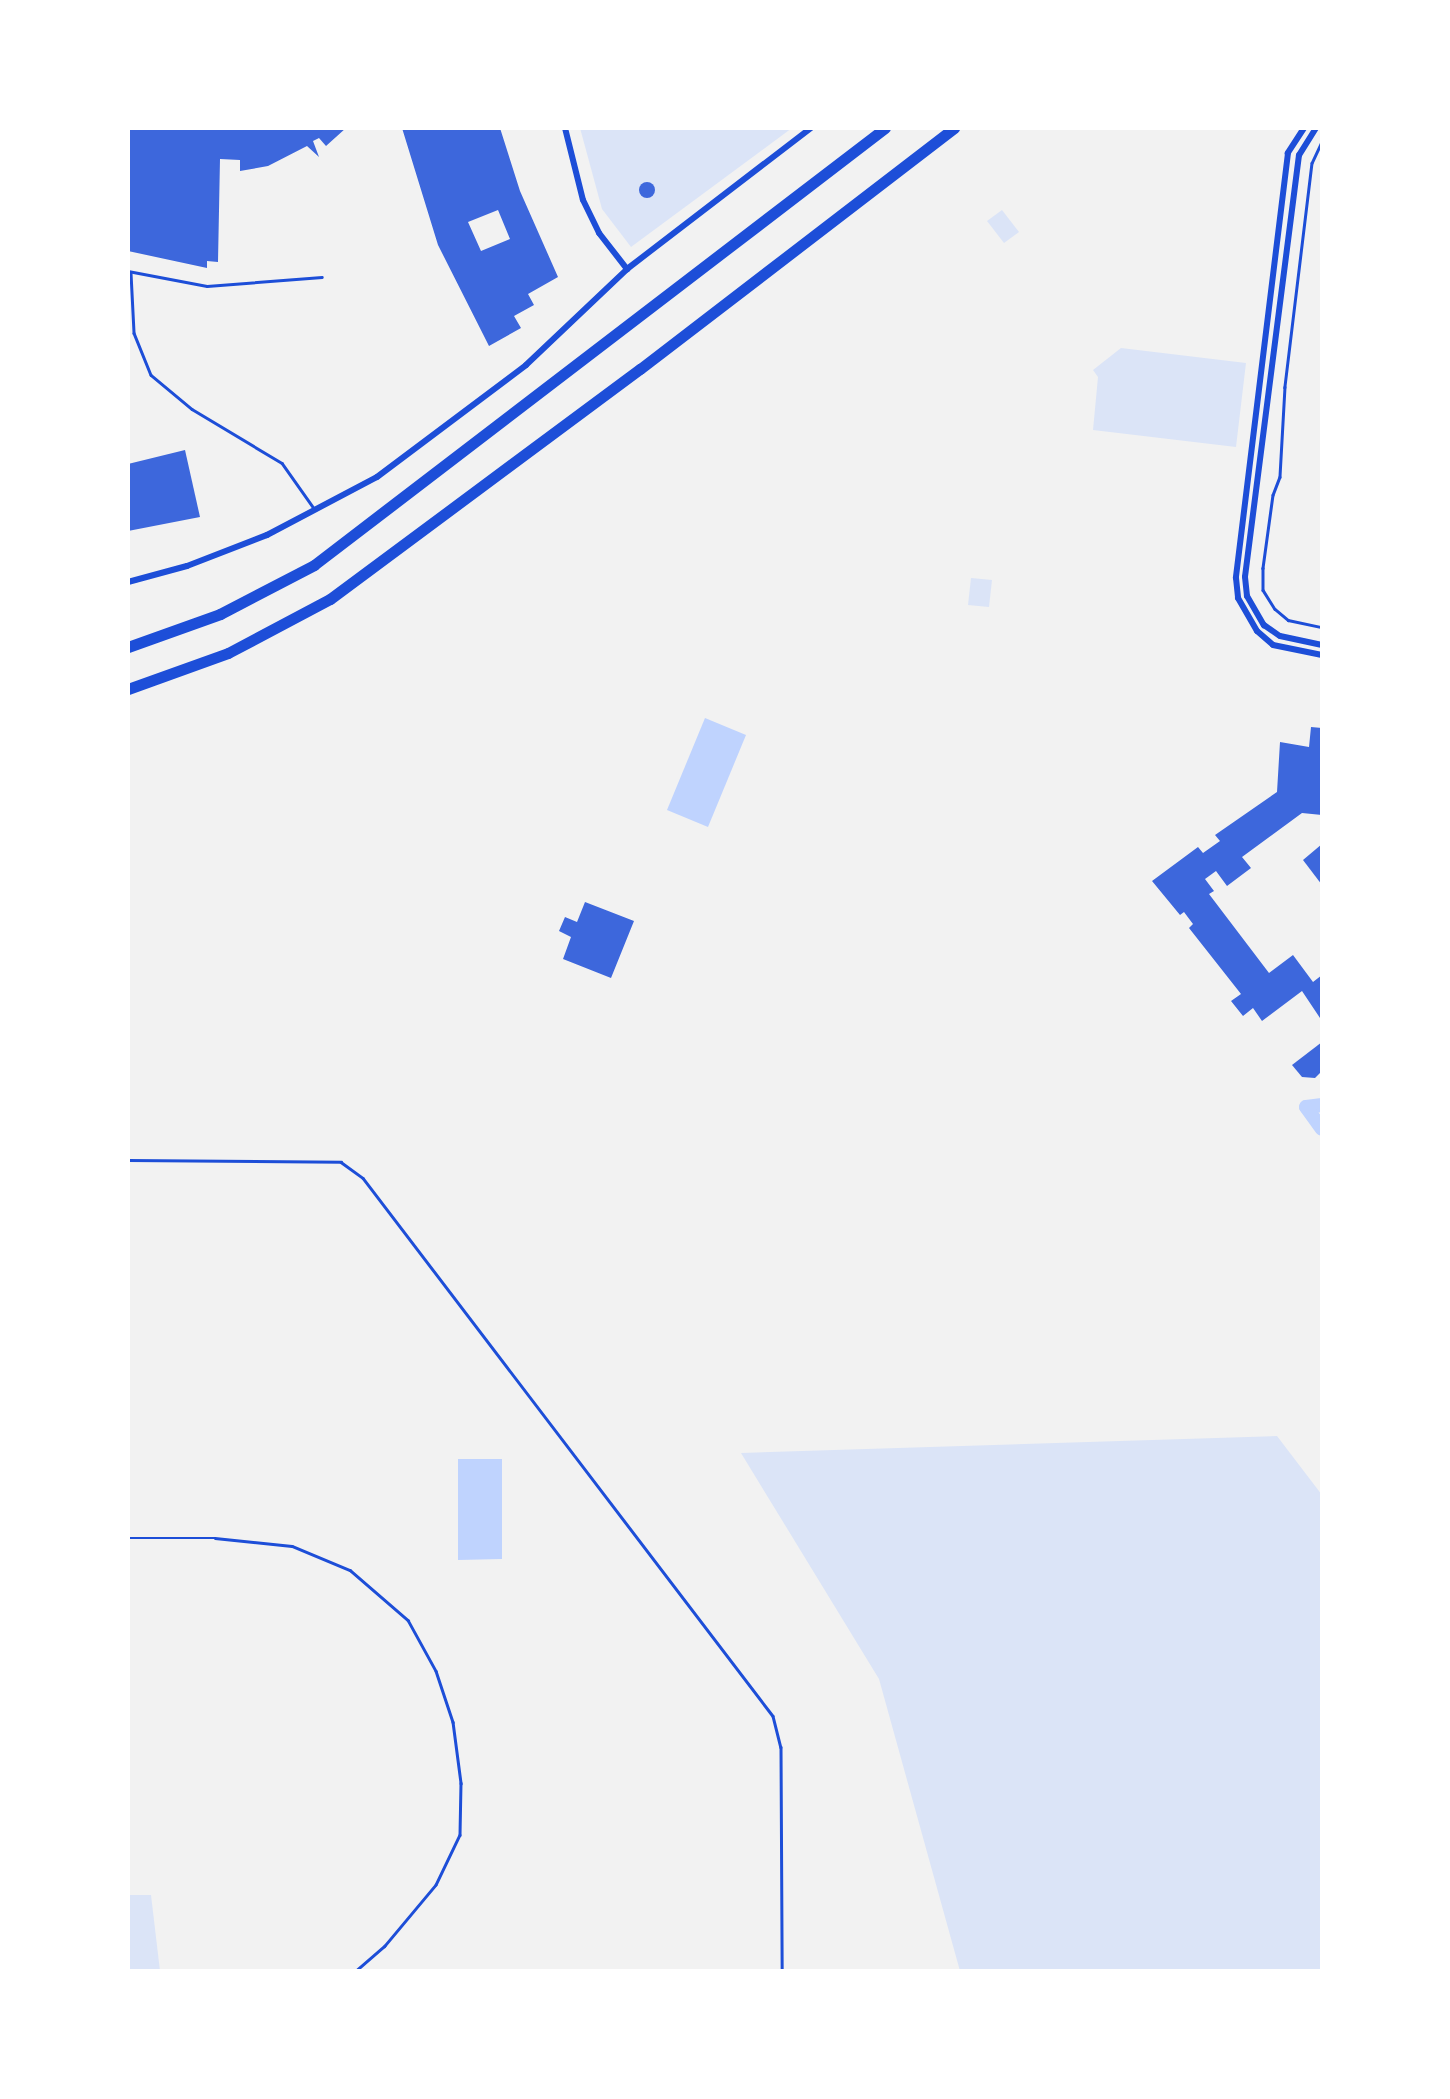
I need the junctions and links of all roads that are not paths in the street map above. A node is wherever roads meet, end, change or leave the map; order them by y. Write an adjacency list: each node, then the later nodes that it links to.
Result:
1 (566, 128): 7 (street)
2 (810, 128): 7 (street)
3 (885, 128): 13 (highway)
4 (953, 128): 15 (highway)
5 (1304, 128): 14 (street)
6 (1316, 128): 12 (street)
7 (627, 270): 10 (street)
8 (129, 272): 9 (lane); 10 (lane)
9 (322, 277)
10 (315, 512): 11 (street)
11 (128, 582)
12 (1322, 645)
13 (128, 647)
14 (1322, 655)
15 (128, 689)
16 (128, 1160): 19 (lane)
17 (128, 1538): 18 (lane)
18 (355, 1972)
19 (782, 1972)

